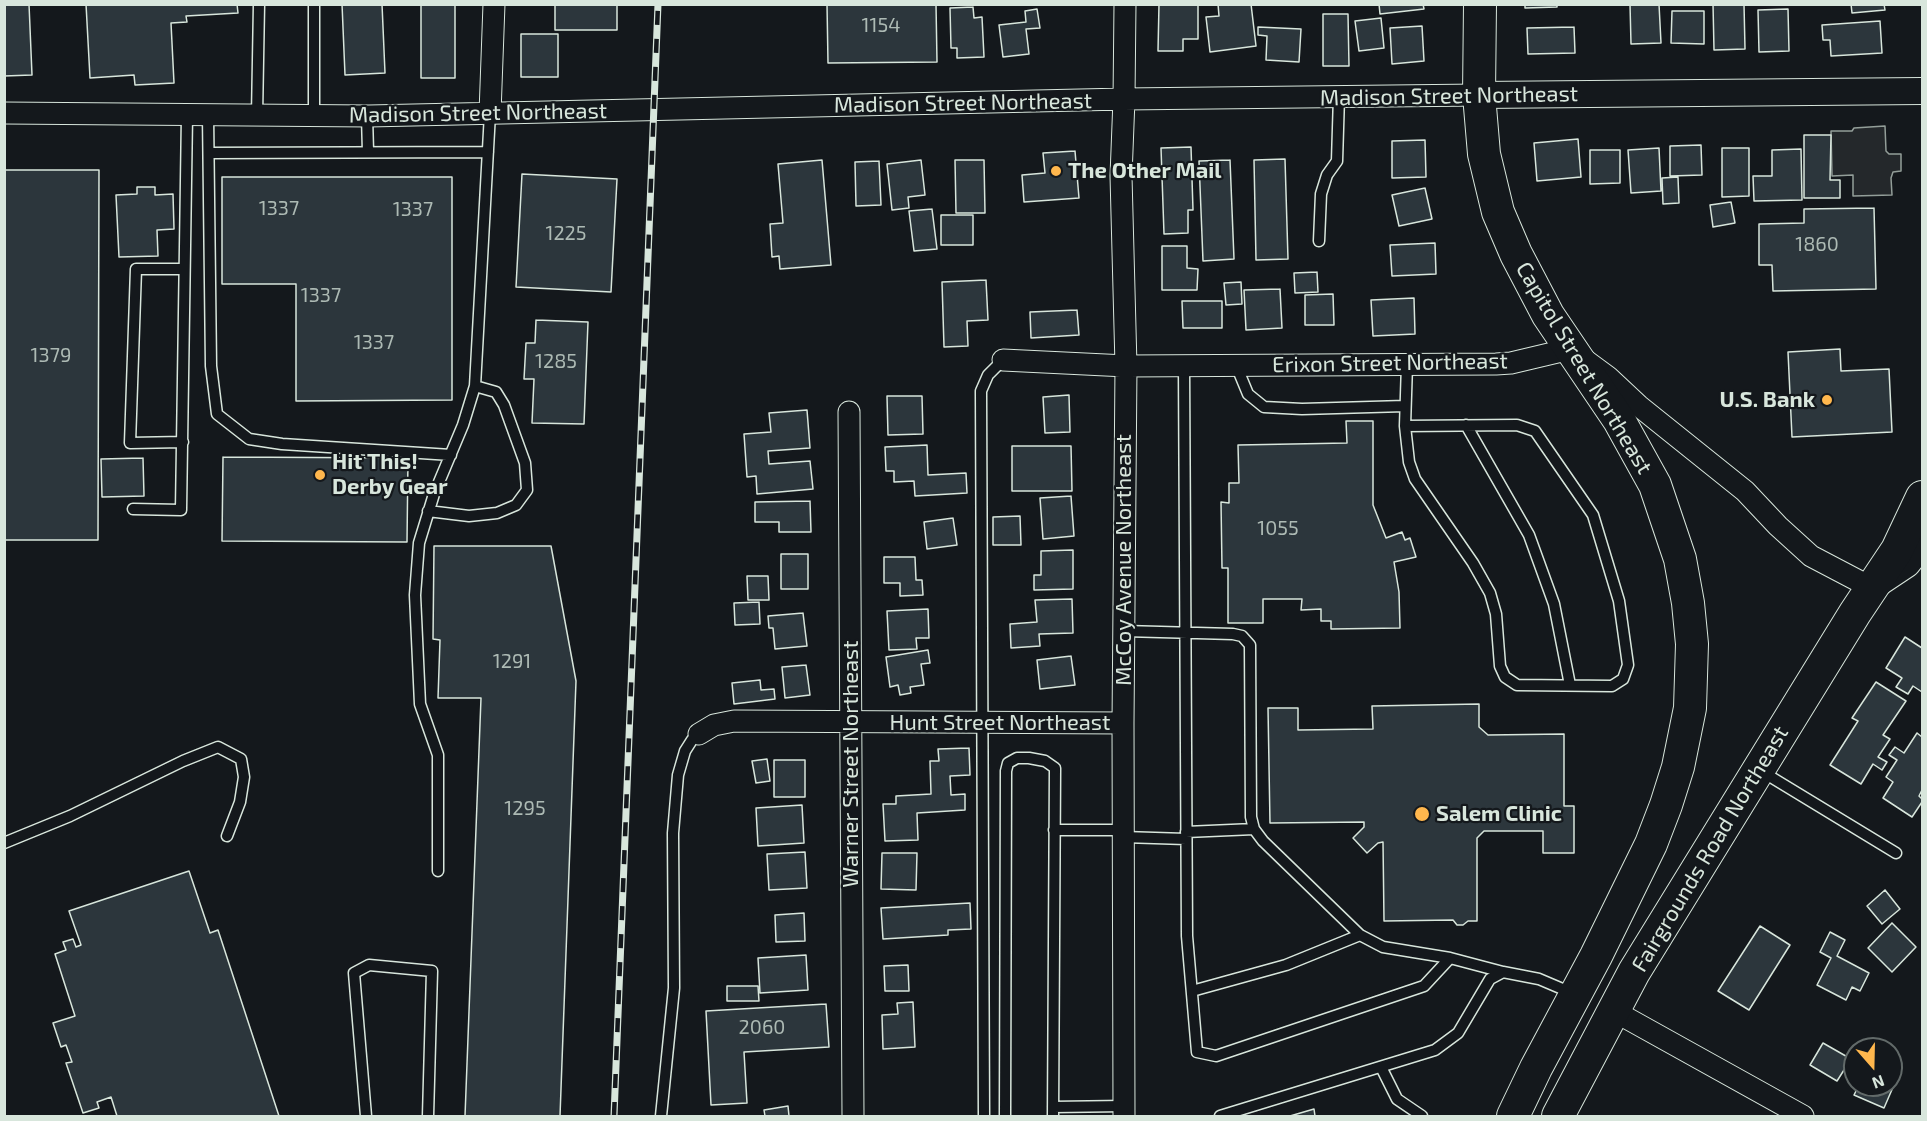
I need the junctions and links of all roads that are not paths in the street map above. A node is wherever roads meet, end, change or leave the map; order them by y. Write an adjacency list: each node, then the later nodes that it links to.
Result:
1 (259, 4): 14 (lane)
2 (314, 4): 15 (lane)
3 (494, 4): 11 (street)
4 (1125, 4): 9 (street, McCoy Avenue Northeast)
5 (1480, 4): 7 (main road, Capitol Street Northeast)
6 (1923, 91): 7 (street, Madison Street Northeast)
7 (1479, 95): 8 (street, Madison Street Northeast); 22 (main road, Capitol Street Northeast)
8 (1339, 96): 9 (street, Madison Street Northeast); 20 (lane)
9 (1124, 99): 11 (street, Madison Street Northeast); 26 (street, McCoy Avenue Northeast)
10 (4, 113): 12 (street, Madison Street Northeast)
11 (490, 113): 16 (street, Madison Street Northeast); 18 (lane)
12 (187, 115): 13 (street, Madison Street Northeast); 21 (lane)
13 (208, 115): 14 (street, Madison Street Northeast); 19 (lane)
14 (257, 116): 15 (street, Madison Street Northeast)
15 (314, 116): 16 (street, Madison Street Northeast)
16 (367, 116): 17 (lane)
17 (368, 152): 18 (lane); 19 (lane)
18 (488, 152): 28 (lane)
19 (209, 153): 34 (lane)
20 (1319, 241)
21 (184, 269): 33 (lane); 33 (lane)
22 (1570, 349): 24 (street, Erixon Street Northeast); 39 (street); 54 (main road, Capitol Street Northeast)
23 (1002, 360): 26 (street, Erixon Street Northeast); 44 (lane)
24 (1407, 364): 25 (street, Erixon Street Northeast); 29 (lane)
25 (1236, 365): 27 (street, Erixon Street Northeast); 29 (lane)
26 (1126, 366): 27 (street, Erixon Street Northeast); 40 (street, McCoy Avenue Northeast)
27 (1184, 366): 41 (lane)
28 (475, 386): 34 (lane); 37 (lane)
29 (1405, 406): 32 (lane)
30 (849, 412): 43 (street, Warner Street Northeast)
31 (1466, 425): 32 (lane); 42 (lane); 42 (lane)
32 (1405, 426): 42 (lane)
33 (183, 442): 36 (lane)
34 (451, 454): 37 (lane)
35 (1923, 497): 39 (main road, Fairgrounds Road Northeast)
36 (133, 509)
37 (428, 511): 56 (lane)
38 (1923, 545): 39 (street)
39 (1872, 588): 47 (main road, Fairgrounds Road Northeast)
40 (1124, 631): 41 (lane); 45 (street, McCoy Avenue Northeast)
41 (1184, 632): 48 (lane); 52 (lane)
42 (1570, 685)
43 (851, 723): 44 (street, Hunt Street Northeast); 46 (street, Hunt Street Northeast); 69 (street, Warner Street Northeast)
44 (983, 723): 45 (street, Hunt Street Northeast); 70 (lane)
45 (1123, 723): 50 (street, McCoy Avenue Northeast)
46 (699, 734): 68 (lane)
47 (1758, 769): 55 (lane); 62 (main road, Fairgrounds Road Northeast)
48 (1254, 829): 52 (lane); 57 (lane)
49 (1054, 830): 50 (lane); 65 (lane); 71 (lane)
50 (1124, 834): 52 (lane); 64 (street, McCoy Avenue Northeast)
51 (227, 836): 53 (lane)
52 (1186, 836): 60 (lane)
53 (4, 843)
54 (1650, 844): 61 (main road, Capitol Street Northeast); 62 (main road)
55 (1896, 853)
56 (438, 871)
57 (1360, 935): 58 (lane); 60 (lane)
58 (1450, 958): 59 (lane); 60 (lane)
59 (1503, 972): 61 (lane); 63 (lane)
60 (1192, 991)
61 (1575, 995): 74 (main road); 75 (main road)
62 (1614, 1011): 76 (main road, Fairgrounds Road Northeast); 77 (street)
63 (1381, 1067): 72 (lane); 73 (lane)
64 (1124, 1111): 65 (lane)
65 (1053, 1112)
66 (366, 1116): 67 (lane)
67 (428, 1116)
68 (661, 1116)
69 (853, 1116)
70 (984, 1116)
71 (1005, 1116)
72 (1220, 1116)
73 (1422, 1116)
74 (1513, 1116)
75 (1544, 1116)
76 (1558, 1116)
77 (1803, 1116)

